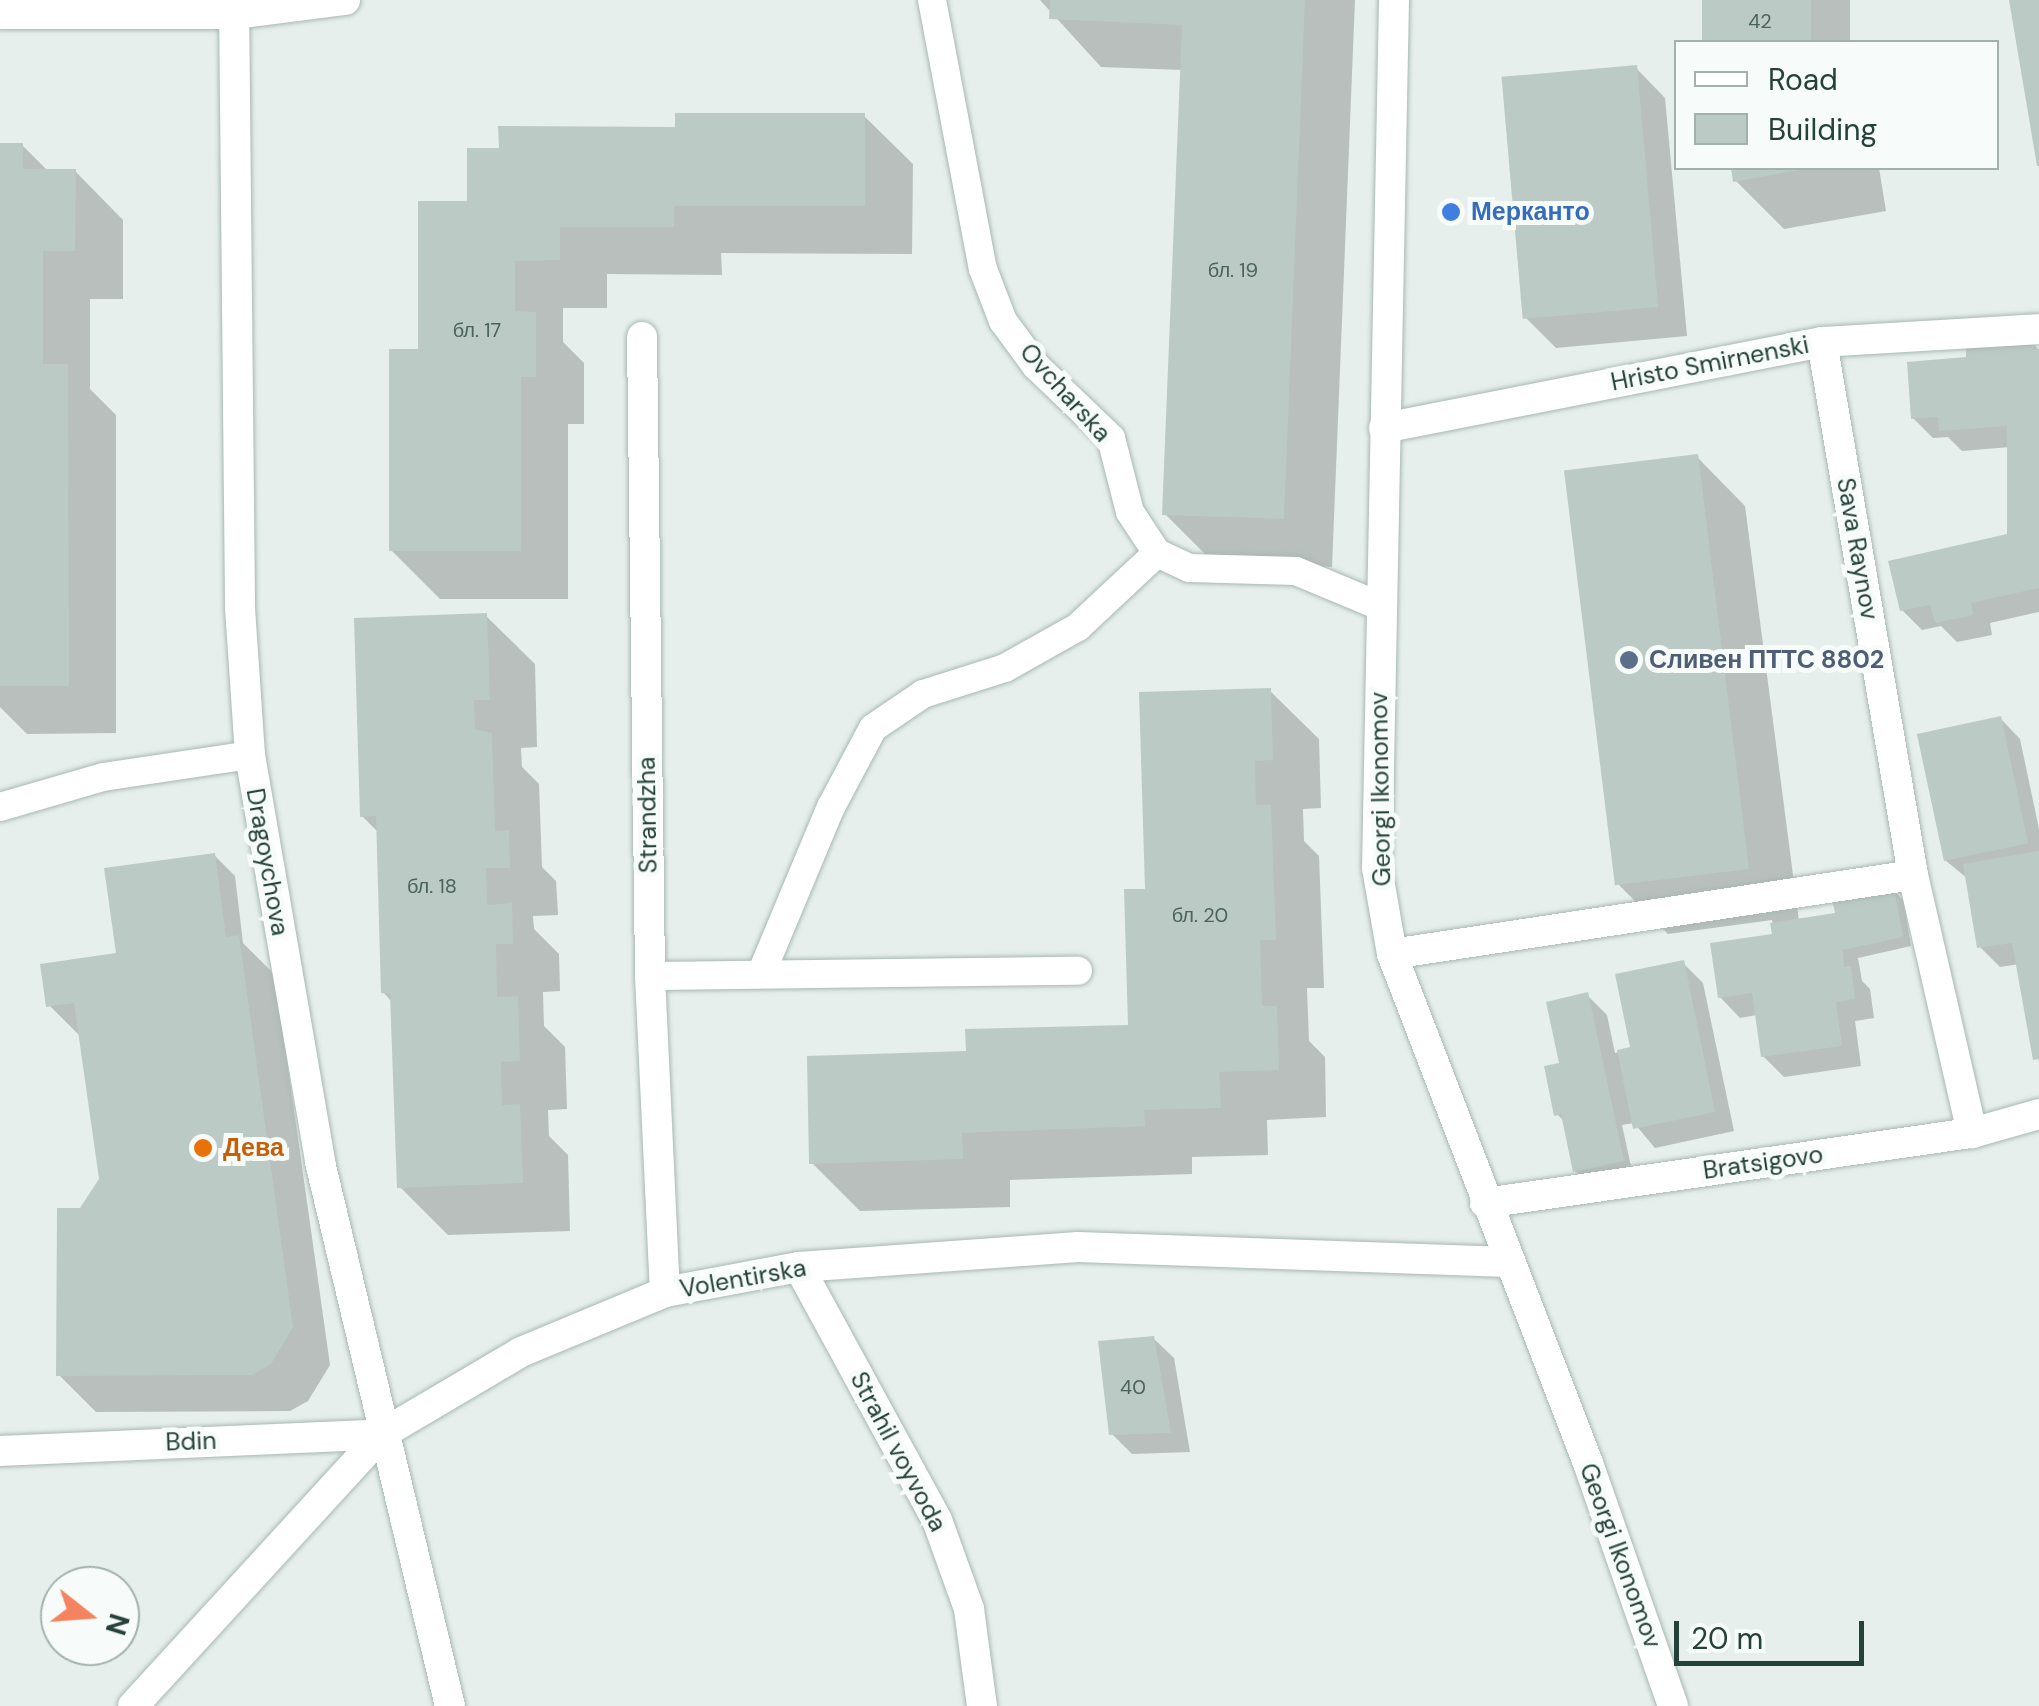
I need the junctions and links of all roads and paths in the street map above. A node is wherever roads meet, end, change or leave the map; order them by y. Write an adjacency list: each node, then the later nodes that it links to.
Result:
1 (345, 0): 4 (street)
2 (932, 0): 10 (lane, Ovcharska)
3 (1394, 0): 9 (street, Georgi Ikonomov)
4 (234, 7): 5 (street); 12 (street, Dragoychova)
5 (0, 14)
6 (2039, 329): 8 (street, Hristo Smirnenski)
7 (642, 337): 18 (street, Strandzha)
8 (1822, 342): 9 (street, Hristo Smirnenski); 14 (street, Sava Raynov)
9 (1384, 428): 11 (street, Georgi Ikonomov)
10 (1157, 554): 11 (lane); 17 (lane)
11 (1382, 606): 15 (street, Georgi Ikonomov)
12 (250, 755): 13 (lane); 25 (street, Dragoychova)
13 (0, 807)
14 (1913, 875): 15 (street); 20 (street, Sava Raynov)
15 (1392, 954): 21 (street, Georgi Ikonomov)
16 (1078, 971): 17 (lane)
17 (761, 974): 18 (lane)
18 (650, 976): 24 (street, Strandzha)
19 (2039, 1114): 20 (street, Bratsigovo)
20 (1972, 1134): 21 (street, Bratsigovo)
21 (1486, 1203): 22 (street, Georgi Ikonomov)
22 (1508, 1262): 23 (street, Volentirska); 30 (street, Georgi Ikonomov)
23 (799, 1267): 24 (street, Volentirska); 29 (street, Strahil voyvoda)
24 (665, 1292): 25 (street, Volentirska)
25 (382, 1434): 26 (street, Bdin); 27 (street, Volentirska); 28 (street, Dragoychova)
26 (0, 1451)
27 (132, 1706)
28 (450, 1706)
29 (982, 1706)
30 (1674, 1706)

